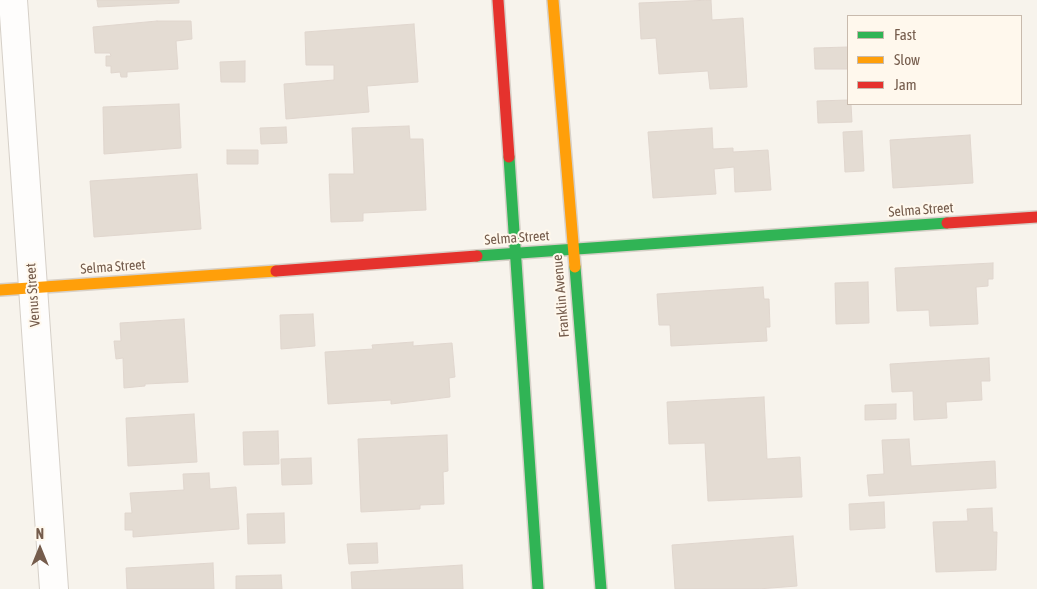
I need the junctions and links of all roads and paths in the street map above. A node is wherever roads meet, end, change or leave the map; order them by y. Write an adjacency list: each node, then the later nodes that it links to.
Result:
1 (13, 0): 7 (street, Venus Street)
2 (498, 0): 6 (street)
3 (553, 0): 5 (street, Franklin Avenue)
4 (1037, 217): 5 (street, Selma Street)
5 (573, 249): 6 (street, Selma Street); 11 (street, Franklin Avenue)
6 (515, 253): 7 (street, Selma Street); 10 (street)
7 (33, 288): 8 (street, Selma Street); 9 (street, Venus Street)
8 (0, 290)
9 (54, 589)
10 (538, 589)
11 (600, 589)

